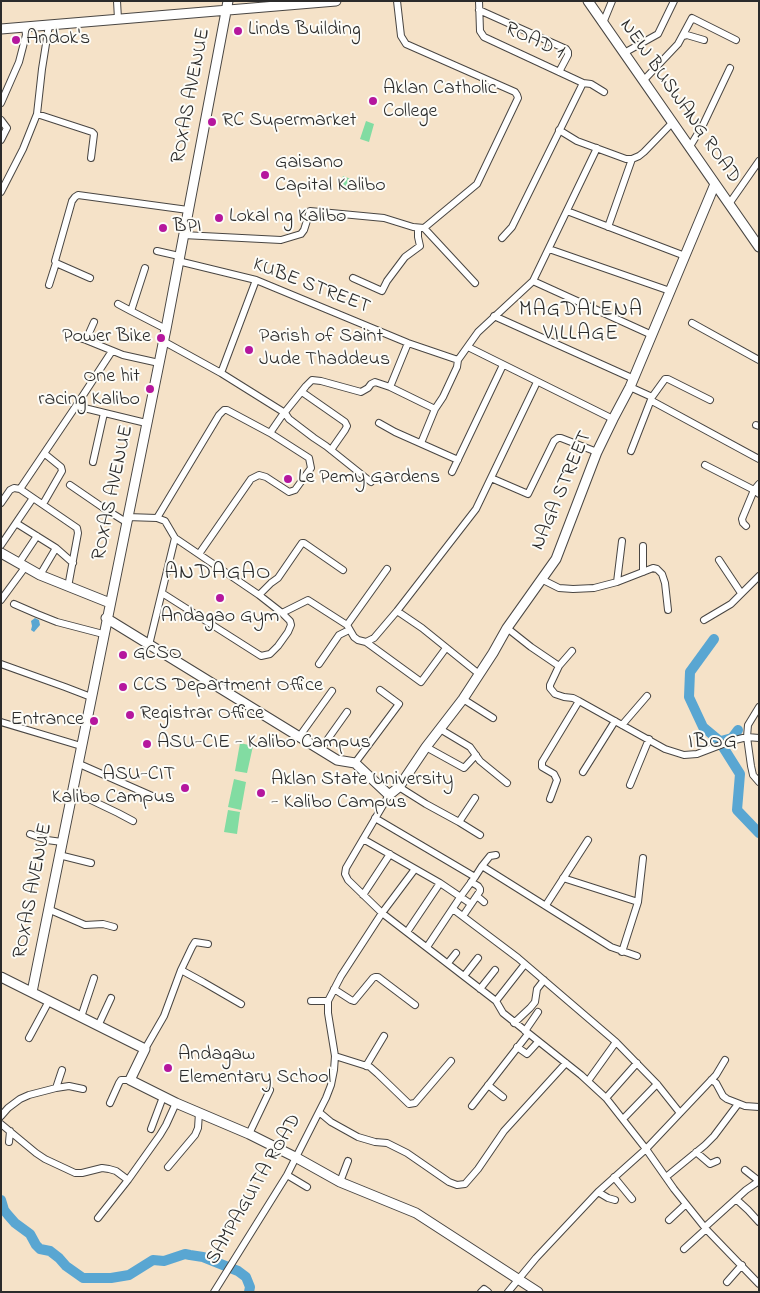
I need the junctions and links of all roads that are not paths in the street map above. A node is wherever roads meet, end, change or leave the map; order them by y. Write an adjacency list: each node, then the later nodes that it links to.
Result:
1 (117, 1): 11 (street)
2 (336, 1): 8 (street)
3 (397, 1): 42 (street)
4 (479, 1): 10 (street, ROAD 1)
5 (588, 1): 12 (street, NEW BUSWANG ROAD)
6 (612, 1): 12 (street)
7 (674, 1): 19 (street)
8 (274, 4): 9 (street)
9 (227, 6): 11 (street); 39 (street, ROXAS AVENUE)
10 (479, 10): 21 (street, ROAD 1); 21 (street)
11 (118, 19): 13 (street)
12 (603, 23): 19 (street, NEW BUSWANG ROAD)
13 (49, 25): 14 (street); 26 (street)
14 (25, 28): 15 (street); 25 (street)
15 (1, 30)
16 (683, 36): 17 (street); 18 (street); 22 (street)
17 (704, 40)
18 (736, 40)
19 (624, 53): 22 (street, NEW BUSWANG ROAD)
20 (730, 68): 32 (street)
21 (560, 72): 23 (street, ROAD 1)
22 (643, 81): 28 (street, NEW BUSWANG ROAD)
23 (583, 83): 24 (street, ROAD 1); 29 (street)
24 (604, 92)
25 (1, 103)
26 (37, 114): 33 (street); 37 (street)
27 (1, 120): 30 (street)
28 (672, 123): 32 (street, NEW BUSWANG ROAD); 34 (street)
29 (559, 130): 31 (street); 44 (street)
30 (1, 140)
31 (598, 148): 34 (street); 40 (street)
32 (689, 148): 36 (street, NEW BUSWANG ROAD)
33 (91, 158)
34 (632, 159): 41 (street)
35 (759, 160): 38 (street)
36 (715, 184): 38 (street, NEW BUSWANG ROAD); 48 (street, NAGA STREET)
37 (1, 192)
38 (729, 204): 45 (street, NEW BUSWANG ROAD)
39 (188, 210): 43 (street, ROXAS AVENUE); 50 (street)
40 (567, 211): 41 (street); 46 (street)
41 (608, 227): 48 (street)
42 (421, 228): 43 (street); 53 (street); 56 (street)
43 (183, 235): 49 (street, ROXAS AVENUE)
44 (502, 238)
45 (759, 247)
46 (549, 249): 55 (street); 58 (street)
47 (157, 251): 49 (street, KUBE STREET)
48 (685, 256): 58 (street, NAGA STREET)
49 (179, 259): 54 (street, KUBE STREET); 64 (street, ROXAS AVENUE)
50 (56, 263): 52 (street); 57 (street)
51 (145, 268): 60 (street)
52 (90, 278)
53 (353, 278)
54 (256, 280): 69 (street, KUBE STREET); 76 (street)
55 (534, 281): 61 (street); 65 (street)
56 (475, 283)
57 (49, 286)
58 (670, 291): 65 (street, NAGA STREET)
59 (118, 304): 60 (street)
60 (131, 312): 64 (street)
61 (494, 316): 70 (street); 78 (street)
62 (94, 322): 67 (street)
63 (692, 324): 73 (street)
64 (166, 329): 68 (street, ROXAS AVENUE)
65 (652, 335): 78 (street, NAGA STREET)
66 (76, 337): 67 (street)
67 (86, 340): 71 (street)
68 (163, 341): 74 (street, ROXAS AVENUE); 76 (street)
69 (408, 343): 72 (street, KUBE STREET); 79 (street)
70 (468, 347): 72 (street); 75 (street)
71 (112, 351): 74 (street); 83 (street)
72 (458, 360): 84 (street)
73 (759, 360)
74 (158, 364): 88 (street, ROXAS AVENUE)
75 (503, 365): 77 (street); 97 (street)
76 (221, 373): 85 (street)
77 (537, 382): 87 (street); 101 (street)
78 (632, 383): 81 (street); 87 (street, NAGA STREET)
79 (390, 387): 80 (street); 84 (street)
80 (302, 392): 85 (street); 92 (street)
81 (652, 399): 82 (street); 93 (street); 96 (street)
82 (710, 400)
83 (76, 406): 86 (street); 95 (street)
84 (435, 409): 91 (street)
85 (285, 413): 90 (street); 92 (street)
86 (104, 414): 88 (street); 98 (street)
87 (612, 419): 94 (street, NAGA STREET)
88 (146, 423): 111 (street, ROXAS AVENUE)
89 (379, 423): 91 (street)
90 (270, 433): 110 (street); 121 (street)
91 (421, 443): 97 (street)
92 (331, 450): 102 (street)
93 (631, 451)
94 (597, 452): 101 (street); 130 (street, NAGA STREET)
95 (45, 454): 105 (street); 109 (street)
96 (759, 459)
97 (458, 460): 100 (street)
98 (93, 462)
99 (705, 465): 106 (street)
100 (452, 472)
101 (491, 478): 140 (street)
102 (371, 482)
103 (759, 484): 106 (street)
104 (70, 485): 111 (street)
105 (20, 490): 107 (street); 108 (street)
106 (756, 492): 113 (street)
107 (33, 498): 109 (street); 112 (street)
108 (1, 503)
109 (43, 504): 123 (street)
110 (157, 518): 111 (street); 115 (street)
111 (127, 519): 137 (street, ROXAS AVENUE)
112 (16, 523): 114 (street); 117 (street)
113 (746, 526)
114 (37, 536): 119 (street); 124 (street)
115 (175, 538): 121 (street); 133 (street)
116 (622, 541): 131 (street)
117 (1, 545)
118 (643, 546): 127 (street)
119 (56, 548): 123 (street); 128 (street)
120 (1, 553): 124 (street)
121 (199, 554): 135 (street)
122 (719, 560): 134 (street)
123 (73, 563): 132 (street)
124 (23, 565): 128 (street); 136 (street)
125 (387, 569): 144 (street)
126 (343, 570): 135 (street)
127 (643, 572): 131 (street); 139 (street)
128 (40, 575): 132 (street)
129 (759, 576): 134 (street)
130 (541, 580): 131 (street); 145 (street, NAGA STREET)
131 (617, 582)
132 (68, 587): 137 (street)
133 (162, 593): 141 (street); 148 (street)
134 (741, 593): 143 (street)
135 (259, 595): 141 (street)
136 (1, 600)
137 (110, 603): 142 (street, ROXAS AVENUE)
138 (14, 604): 146 (street)
139 (668, 610)
140 (397, 611): 147 (street); 149 (street)
141 (282, 613): 144 (street)
142 (106, 618): 146 (street, ROXAS AVENUE); 148 (street)
143 (704, 620)
144 (348, 628): 147 (street); 152 (street)
145 (507, 628): 153 (street); 154 (street, NAGA STREET)
146 (103, 634): 158 (street, ROXAS AVENUE)
147 (366, 642): 149 (street)
148 (150, 645): 168 (street)
149 (446, 648): 154 (street)
150 (572, 651): 153 (street)
151 (1, 664): 158 (street)
152 (319, 664)
153 (559, 666): 160 (street)
154 (479, 674): 159 (street, NAGA STREET)
155 (380, 690): 177 (street)
156 (332, 691): 168 (street)
157 (647, 696): 166 (street)
158 (90, 697): 172 (street, ROXAS AVENUE)
159 (463, 699): 163 (street); 167 (street, NAGA STREET)
160 (579, 700): 164 (street); 187 (street)
161 (759, 707): 169 (street)
162 (347, 712): 174 (street)
163 (494, 718)
164 (615, 721): 166 (street); 178 (street)
165 (1, 722): 172 (street)
166 (622, 725): 171 (street)
167 (440, 729): 173 (street, NAGA STREET); 175 (street)
168 (298, 736): 174 (street)
169 (748, 737): 170 (street); 171 (street); 179 (street)
170 (759, 738)
171 (649, 739): 181 (street)
172 (81, 746): 176 (street, ROXAS AVENUE)
173 (426, 747): 175 (street); 182 (street, NAGA STREET)
174 (320, 750): 177 (street)
175 (476, 755): 180 (street)
176 (77, 763): 183 (street, ROXAS AVENUE); 185 (street)
177 (355, 763): 184 (street)
178 (583, 772)
179 (759, 782)
180 (507, 783)
181 (630, 785)
182 (399, 786): 184 (street, NAGA STREET); 190 (street)
183 (72, 791): 189 (street); 195 (street, ROXAS AVENUE)
184 (389, 795): 188 (street)
185 (152, 796)
186 (475, 798): 190 (street)
187 (550, 799)
188 (375, 818): 193 (street); 204 (street)
189 (133, 821)
190 (459, 822): 192 (street)
191 (30, 834): 195 (street)
192 (480, 835)
193 (363, 839): 196 (street); 206 (street)
194 (588, 840): 203 (street)
195 (62, 842): 198 (street, ROXAS AVENUE)
196 (390, 854): 202 (street); 206 (street)
197 (496, 855): 201 (street)
198 (59, 856): 200 (street); 213 (street, ROXAS AVENUE)
199 (643, 858): 210 (street)
200 (90, 863)
201 (482, 866): 204 (street); 212 (street)
202 (415, 869): 205 (street); 215 (street)
203 (563, 878): 210 (street); 212 (street)
204 (473, 879): 207 (street); 208 (street)
205 (440, 883): 207 (street); 218 (street)
206 (363, 895): 215 (street)
207 (460, 896): 211 (street); 214 (street)
208 (477, 896): 209 (street); 211 (street)
209 (484, 902)
210 (638, 902): 221 (street)
211 (471, 904): 216 (street)
212 (546, 905): 221 (street)
213 (48, 909): 217 (street); 235 (street, ROXAS AVENUE)
214 (453, 909): 216 (street); 220 (street)
215 (382, 913): 218 (street); 234 (street)
216 (463, 916): 226 (street)
217 (114, 926)
218 (407, 932): 220 (street)
219 (208, 944): 227 (street)
220 (427, 948): 225 (street)
221 (622, 952): 223 (street)
222 (456, 953): 225 (street)
223 (637, 956)
224 (478, 958): 229 (street)
225 (448, 963): 229 (street)
226 (525, 964): 232 (street); 240 (street)
227 (180, 970): 241 (street); 253 (street)
228 (495, 970): 233 (street)
229 (464, 976): 233 (street)
230 (1, 977): 235 (street)
231 (94, 978): 244 (street)
232 (544, 980): 245 (street); 251 (street)
233 (480, 988): 240 (street)
234 (334, 989): 239 (street); 242 (street)
235 (32, 992): 237 (street)
236 (111, 998): 246 (street)
237 (49, 1001): 244 (street); 249 (street)
238 (311, 1001): 239 (street)
239 (328, 1001): 254 (street, SAMPAGUITA ROAD)
240 (496, 1001): 245 (street)
241 (241, 1004)
242 (416, 1005)
243 (538, 1012): 247 (street)
244 (81, 1017): 246 (street)
245 (514, 1023): 247 (street)
246 (98, 1026): 253 (street)
247 (527, 1032): 250 (street); 252 (street)
248 (384, 1036): 259 (street)
249 (29, 1038)
250 (538, 1042): 252 (street); 257 (street)
251 (616, 1042): 258 (street); 263 (street)
252 (517, 1047): 265 (street)
253 (145, 1049): 261 (street)
254 (335, 1056): 259 (street); 277 (street, SAMPAGUITA ROAD)
255 (725, 1060): 262 (street)
256 (451, 1061): 259 (street)
257 (566, 1063): 263 (street); 277 (street)
258 (637, 1063): 264 (street); 271 (street)
259 (366, 1066)
260 (62, 1070): 266 (street)
261 (130, 1080): 269 (street); 273 (street)
262 (711, 1080): 274 (street); 279 (street)
263 (588, 1081): 271 (street)
264 (657, 1084): 279 (street); 281 (street)
265 (488, 1085): 270 (street); 275 (street)
266 (56, 1088): 267 (street); 280 (street)
267 (83, 1089)
268 (270, 1090): 285 (street)
269 (164, 1097): 272 (street); 283 (street)
270 (503, 1097)
271 (606, 1098): 281 (street)
272 (176, 1103): 278 (street); 297 (street)
273 (110, 1104)
274 (738, 1104): 276 (street); 288 (street)
275 (472, 1106)
276 (759, 1107)
277 (319, 1112): 289 (street, SAMPAGUITA ROAD)
278 (199, 1113): 285 (street); 292 (street)
279 (680, 1113): 287 (street)
280 (1, 1116)
281 (622, 1119): 287 (street)
282 (1, 1124): 284 (street)
283 (151, 1129)
284 (10, 1130): 286 (street); 297 (street)
285 (249, 1134): 289 (street)
286 (9, 1142)
287 (646, 1149): 295 (street); 296 (street)
288 (696, 1152): 290 (street); 295 (street)
289 (297, 1158): 294 (street, SAMPAGUITA ROAD); 298 (street)
290 (717, 1161)
291 (348, 1162): 298 (street)
292 (168, 1167)
293 (745, 1170): 302 (street)
294 (287, 1174): 299 (street); 314 (street, SAMPAGUITA ROAD)
295 (666, 1176): 304 (street)
296 (614, 1177): 300 (street); 301 (street)
297 (128, 1180): 305 (street)
298 (340, 1182): 311 (street)
299 (307, 1187)
300 (598, 1192): 303 (street); 311 (street)
301 (632, 1199)
302 (736, 1199): 307 (street); 308 (street)
303 (614, 1200)
304 (686, 1204): 306 (street); 308 (street)
305 (98, 1218)
306 (669, 1220)
307 (759, 1222)
308 (706, 1228): 309 (street); 310 (street)
309 (684, 1249)
310 (742, 1265): 312 (street); 313 (street)
311 (518, 1280): 317 (street); 318 (street)
312 (727, 1282)
313 (759, 1284)
314 (214, 1292)
315 (481, 1292): 316 (street)
316 (488, 1292)
317 (508, 1292)
318 (538, 1292)

